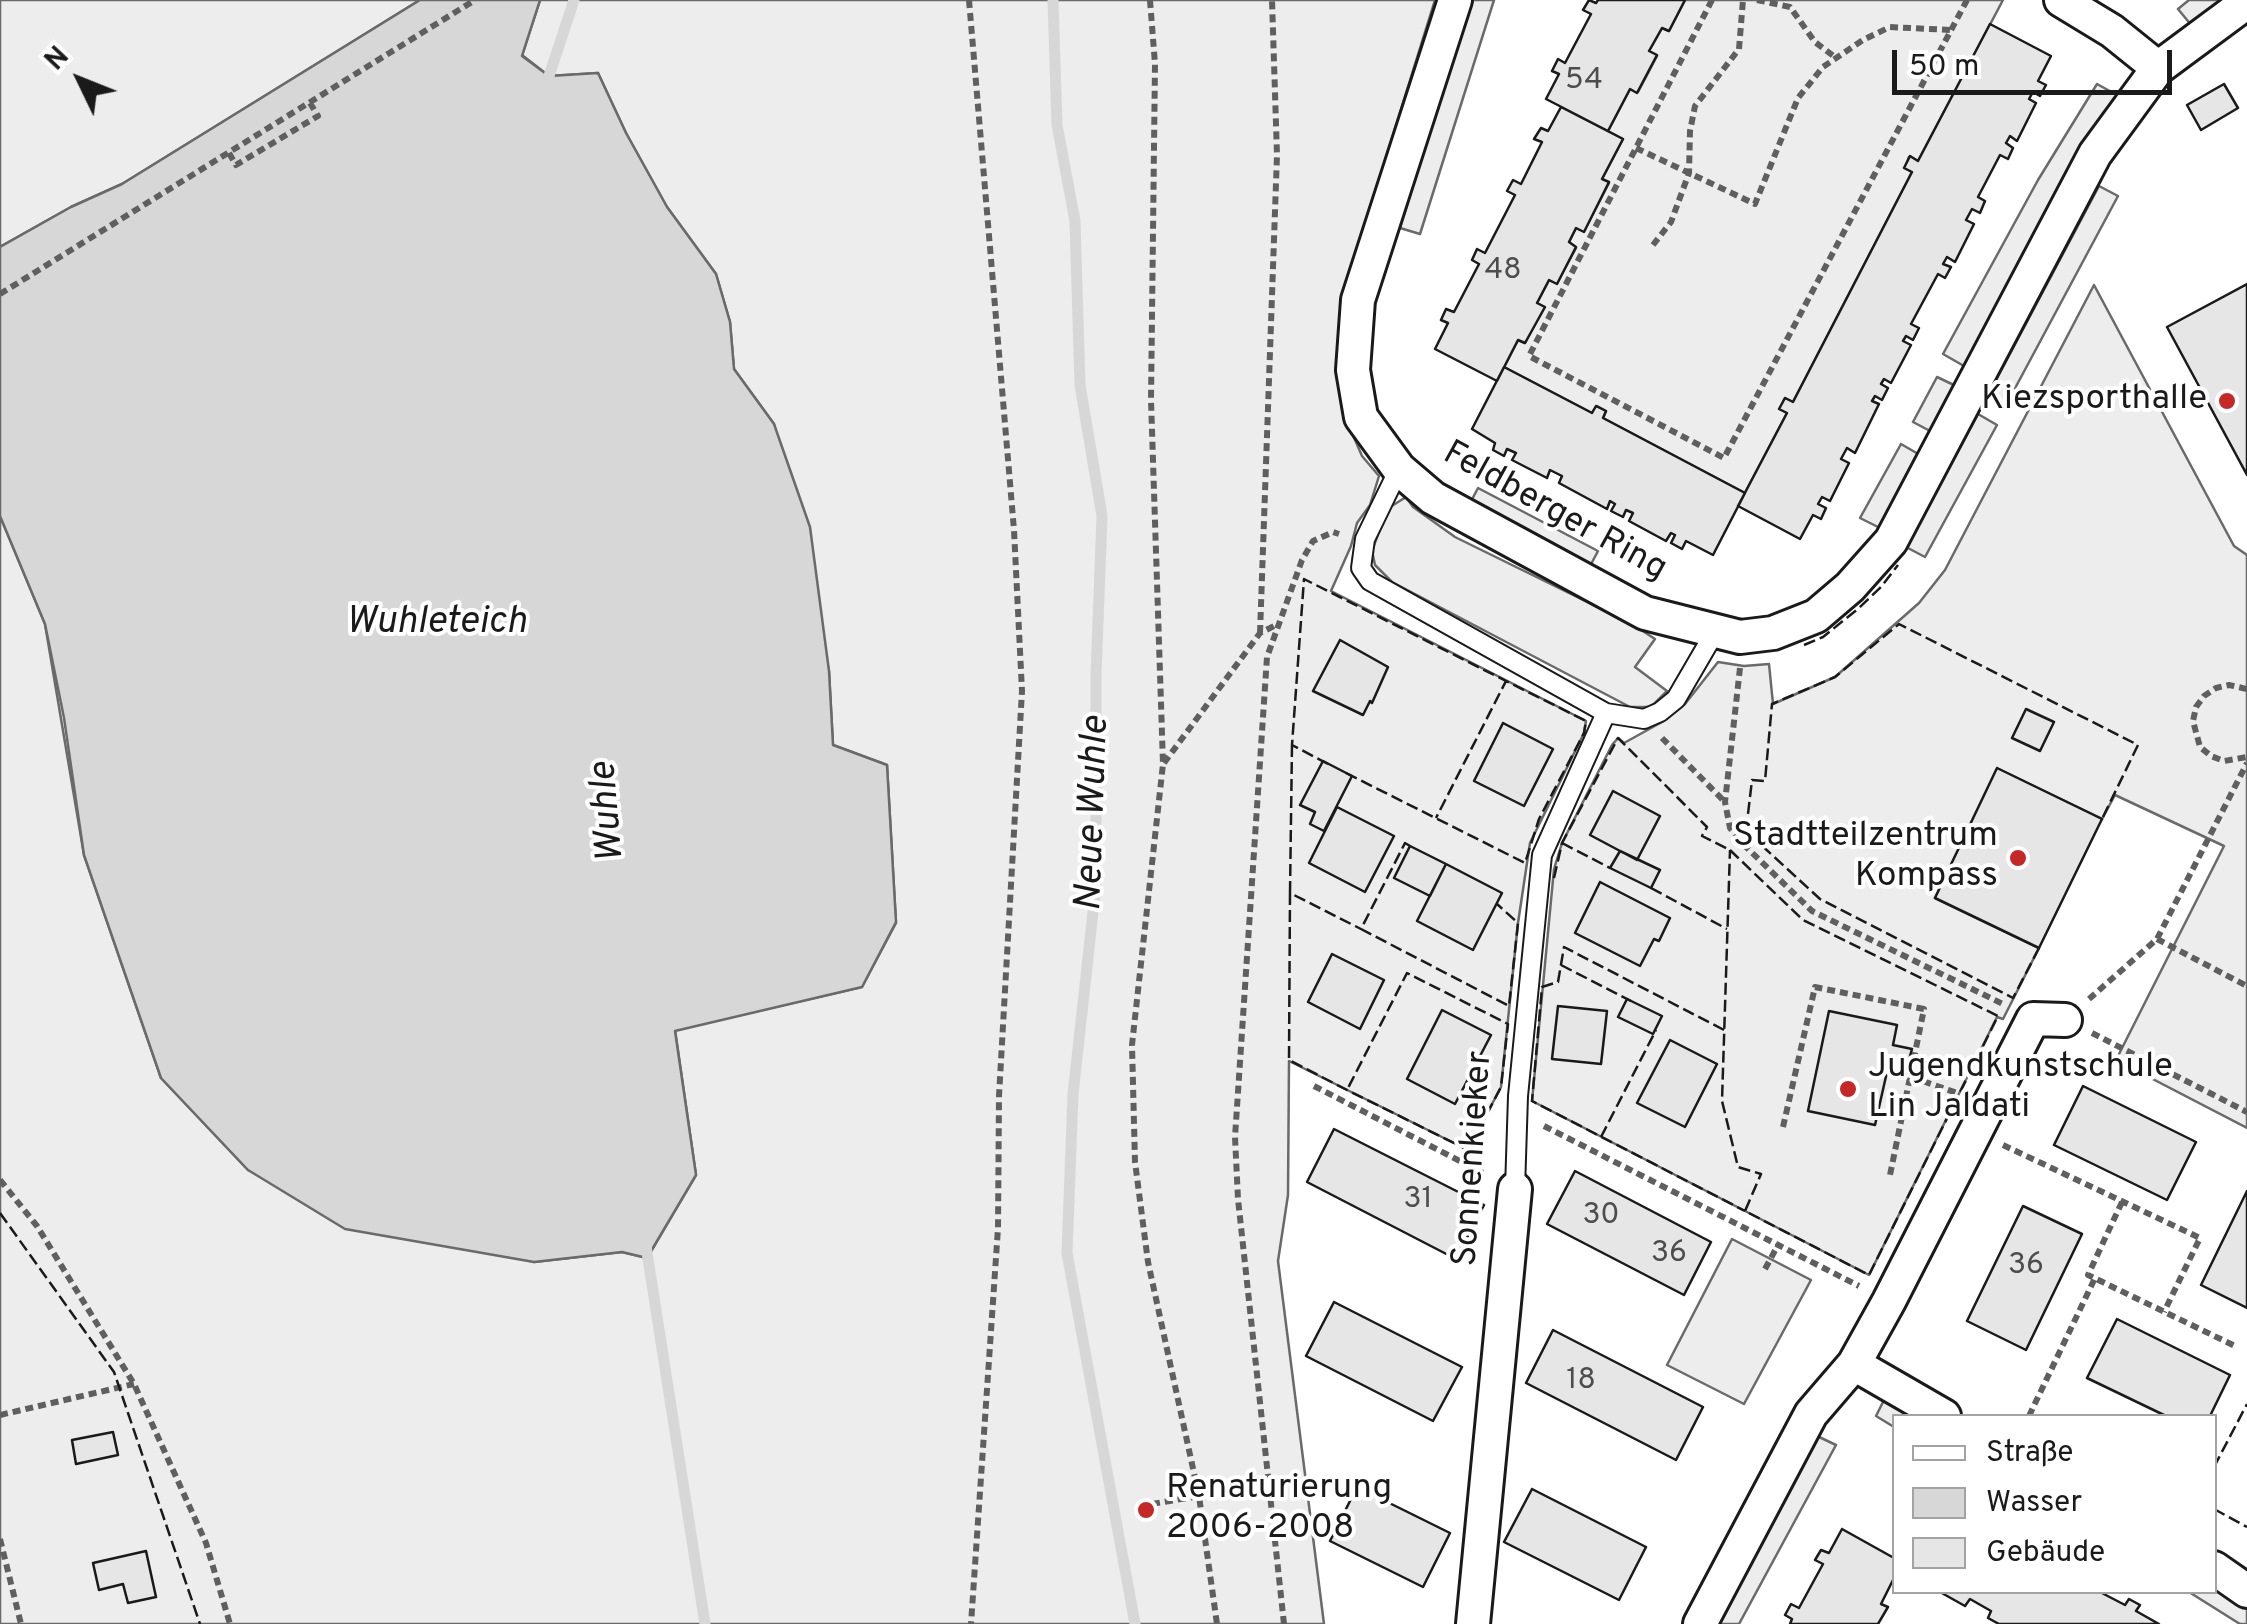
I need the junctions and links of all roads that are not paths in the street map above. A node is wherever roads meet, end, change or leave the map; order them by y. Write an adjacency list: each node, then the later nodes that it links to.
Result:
1 (1456, 0): 5 (street, Feldberger Ring)
2 (2061, 0): 4 (street)
3 (2247, 2): 4 (street, Feldberger Ring)
4 (2158, 68): 6 (street, Feldberger Ring)
5 (1399, 468): 6 (street, Feldberger Ring); 7 (lane)
6 (1727, 634): 7 (lane)
7 (1606, 713): 9 (lane, Sonnenkieker)
8 (2049, 1019): 10 (street)
9 (1515, 1189): 14 (street, Sonnenkieker)
10 (1854, 1364): 11 (street); 15 (street)
11 (1941, 1414)
12 (2217, 1570): 13 (street)
13 (2247, 1591)
14 (1473, 1624)
15 (1700, 1624)

